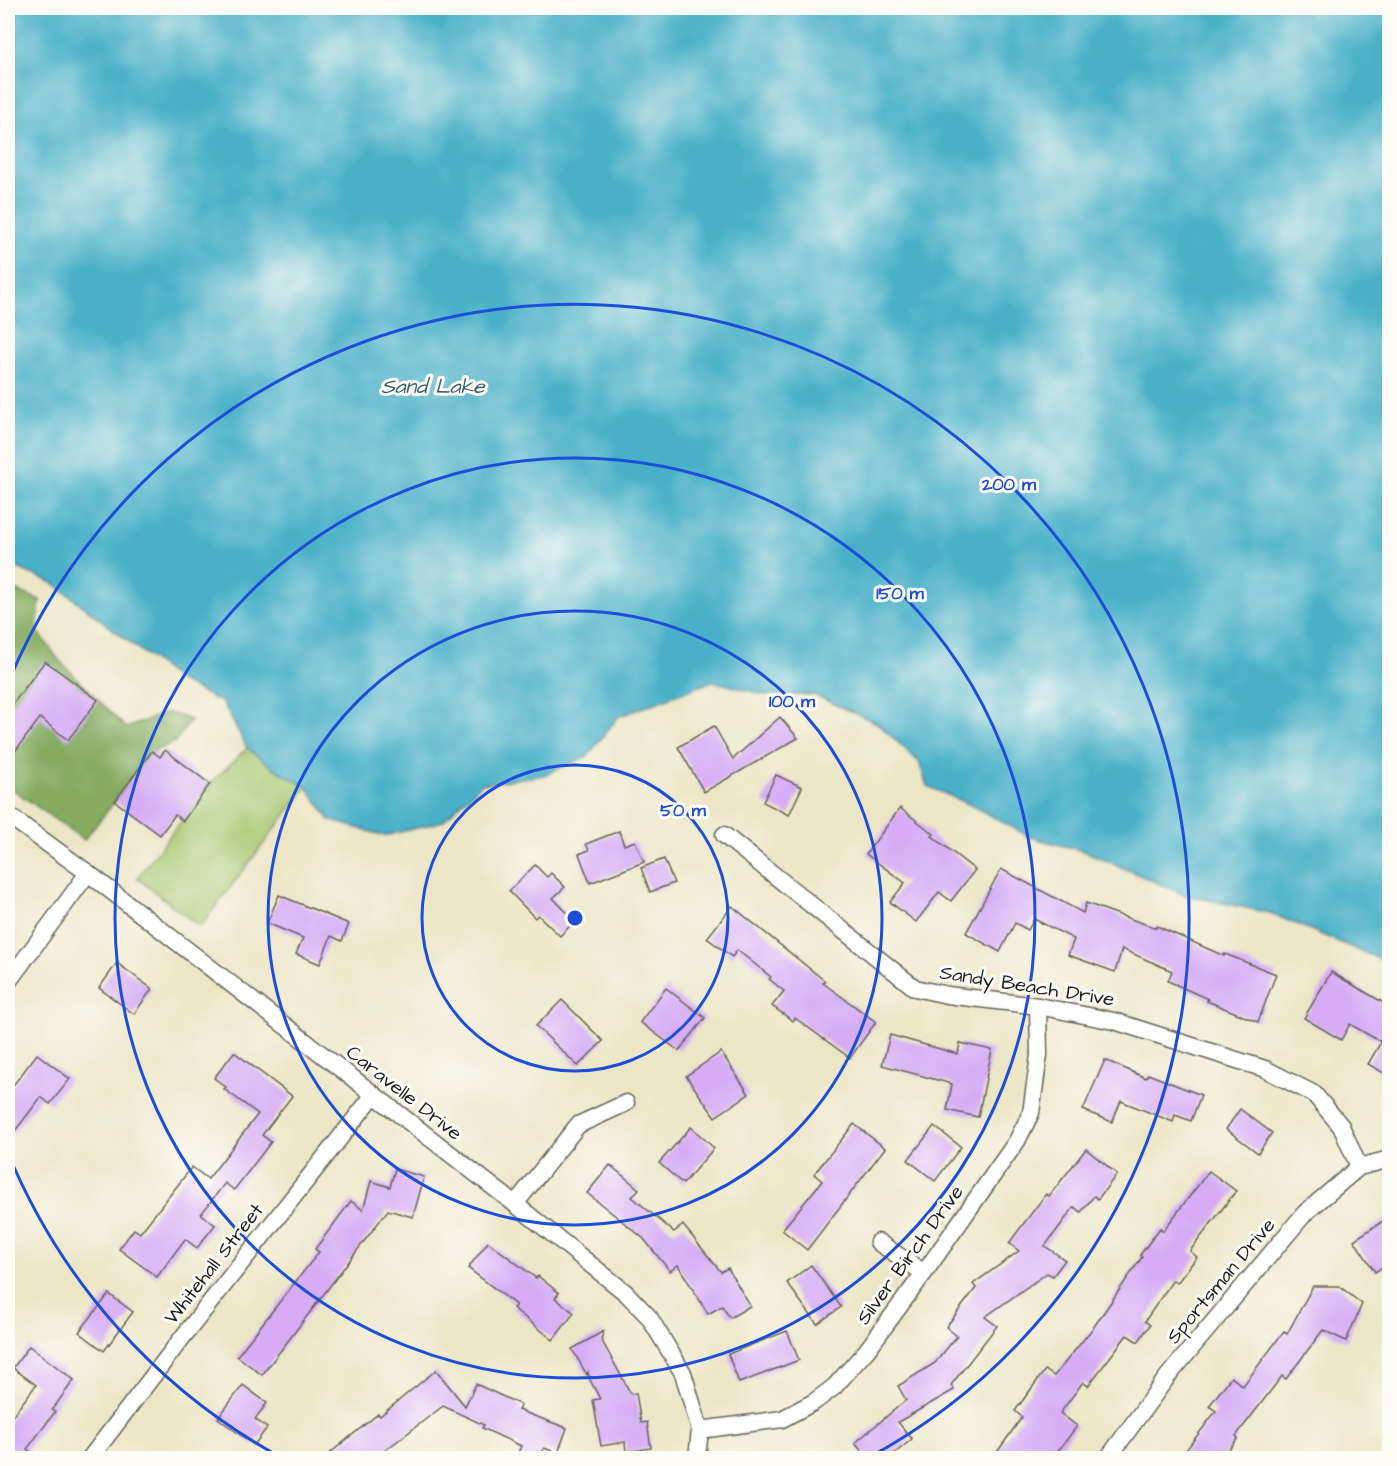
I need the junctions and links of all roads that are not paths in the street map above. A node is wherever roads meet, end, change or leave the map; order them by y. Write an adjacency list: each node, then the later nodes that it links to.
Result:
1 (8, 815): 3 (street, Caravelle Drive)
2 (724, 835): 5 (street, Sandy Beach Drive)
3 (88, 873): 4 (street); 6 (street, Caravelle Drive)
4 (8, 982)
5 (1038, 1006): 9 (street, Sandy Beach Drive); 12 (street, Silver Birch Drive)
6 (373, 1096): 10 (street, Caravelle Drive); 14 (street, Whitehall Street)
7 (626, 1102): 10 (street)
8 (1389, 1159): 9 (street, Sportsman Drive)
9 (1359, 1167): 16 (street, Sportsman Drive)
10 (515, 1204): 13 (street, Caravelle Drive)
11 (878, 1242): 12 (street)
12 (924, 1273): 13 (street, Silver Birch Drive)
13 (700, 1430): 15 (street, Caravelle Drive)
14 (90, 1458)
15 (697, 1458)
16 (1108, 1458)

